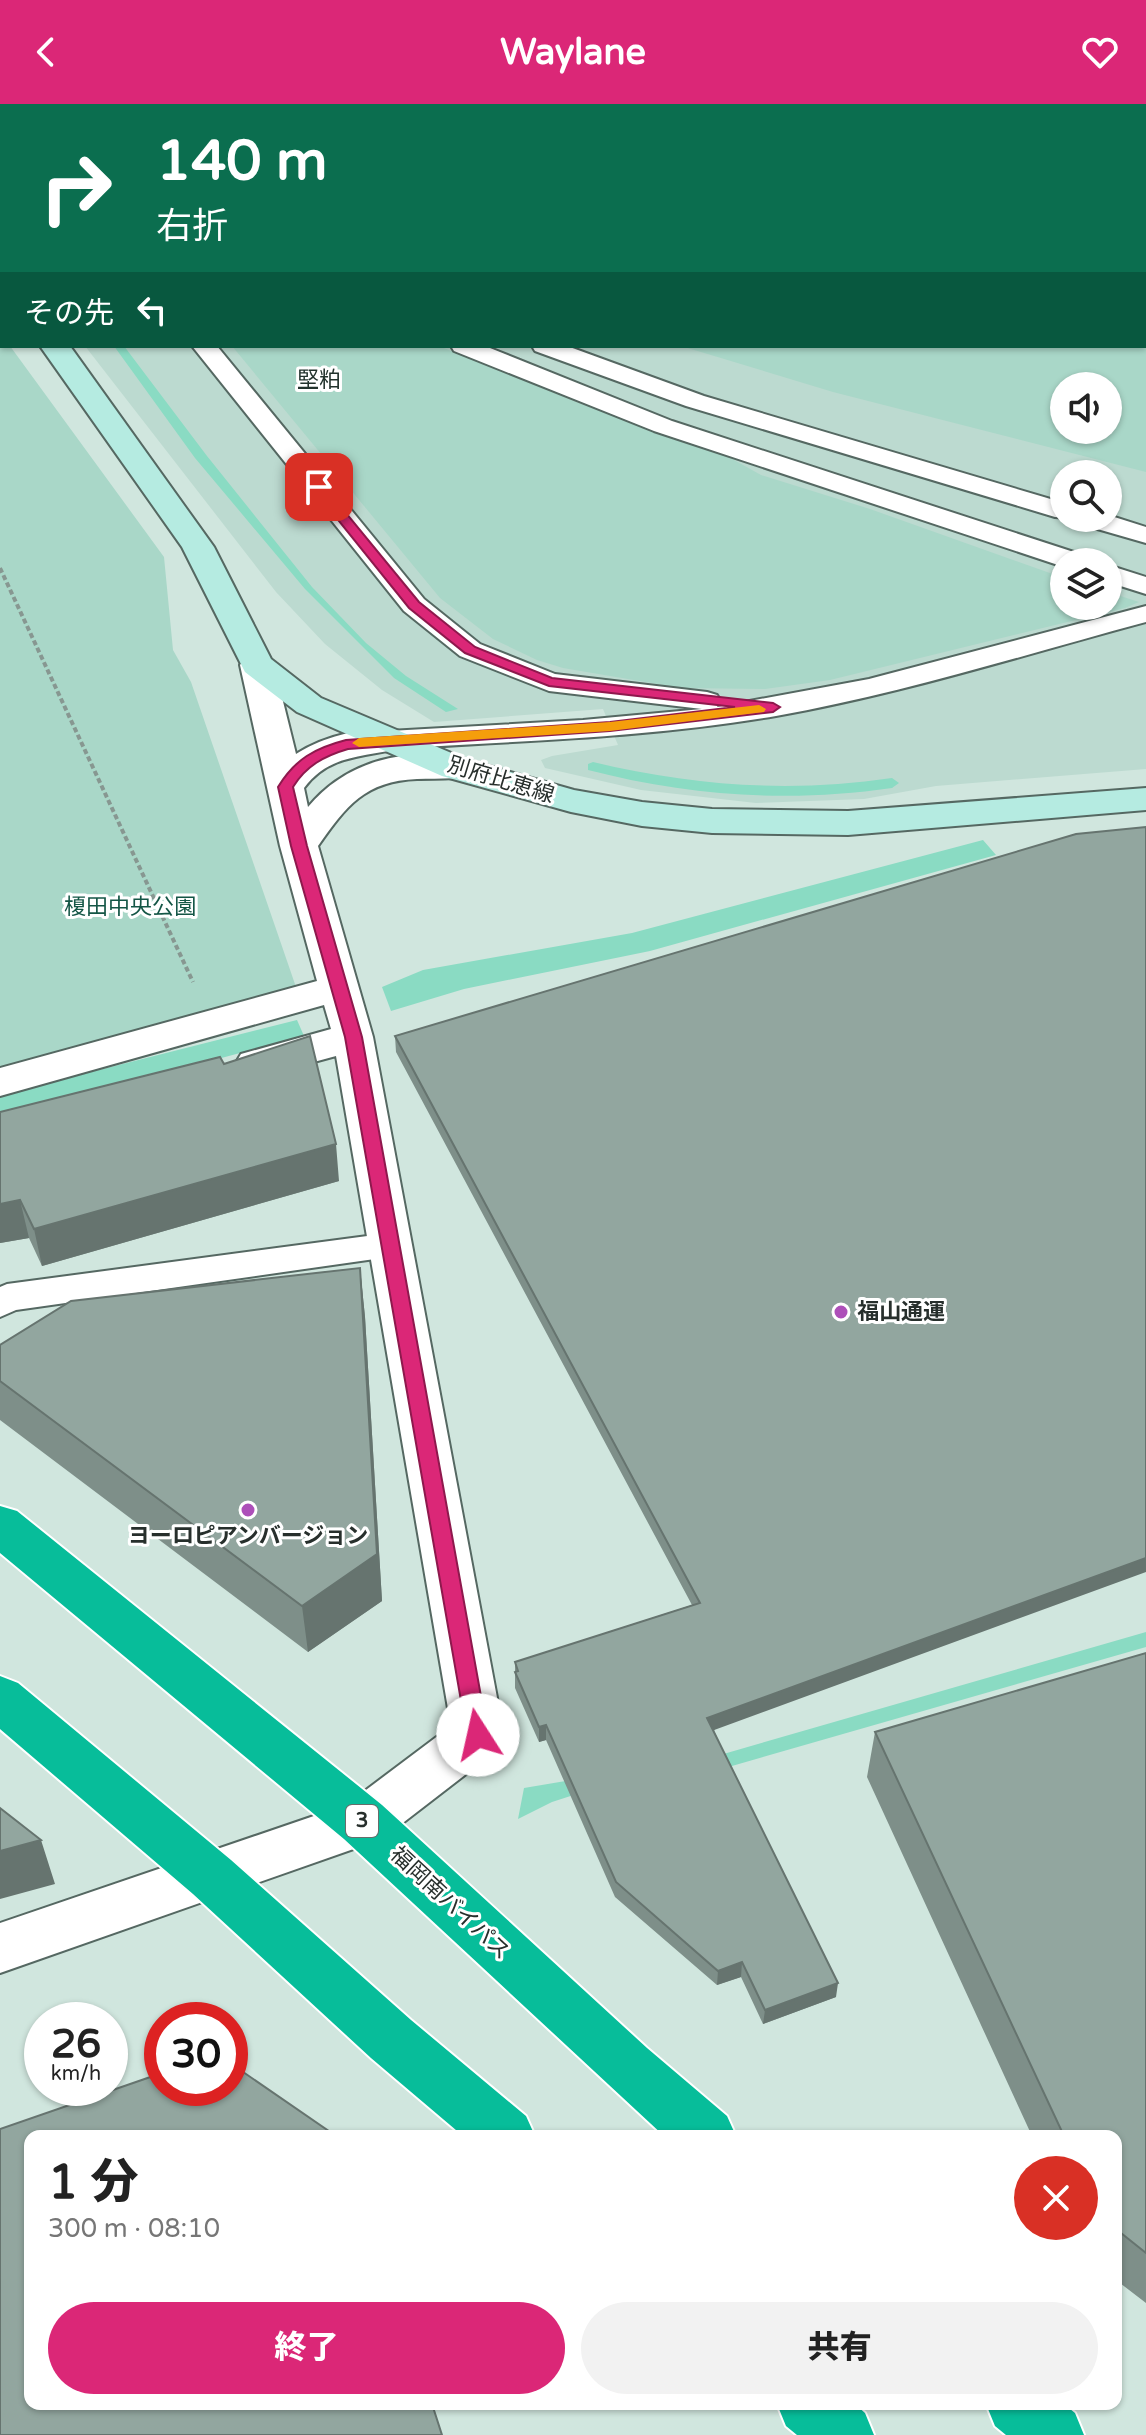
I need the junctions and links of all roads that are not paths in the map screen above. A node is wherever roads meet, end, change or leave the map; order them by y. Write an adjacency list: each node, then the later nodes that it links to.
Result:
1 (56, 348): 16 (main road, 別府比恵線)
2 (206, 348): 17 (lane)
3 (468, 348): 12 (lane)
4 (549, 348): 8 (lane)
5 (615, 348): 6 (lane)
6 (1050, 482)
7 (1122, 503): 9 (lane)
8 (1050, 507)
9 (1146, 510)
10 (1122, 528): 11 (lane)
11 (1146, 535)
12 (1050, 553)
13 (1122, 578): 14 (lane)
14 (1146, 586)
15 (1146, 614): 17 (lane)
16 (257, 665): 18 (main road, 別府比恵線); 20 (street)
17 (773, 707): 18 (lane)
18 (389, 740): 19 (main road, 別府比恵線); 20 (street)
19 (455, 768): 21 (main road, 別府比恵線); 22 (street)
20 (286, 787): 22 (street)
21 (1146, 799)
22 (299, 846): 23 (street)
23 (339, 988): 24 (street); 26 (street)
24 (353, 1037): 25 (street); 27 (street)
25 (215, 1075)
26 (0, 1082)
27 (390, 1246): 28 (lane); 31 (street)
28 (0, 1303)
29 (0, 1525): 31 (highway, 福岡南バイパス / 3)
30 (0, 1698): 32 (highway)
31 (363, 1822): 32 (street); 35 (highway, 福岡南バイパス / 3)
32 (212, 1877): 33 (street); 34 (highway)
33 (0, 1948)
34 (499, 2130)
35 (700, 2130)
36 (815, 2410): 38 (highway)
37 (1024, 2410): 39 (highway)
38 (843, 2435)
39 (1053, 2435)

